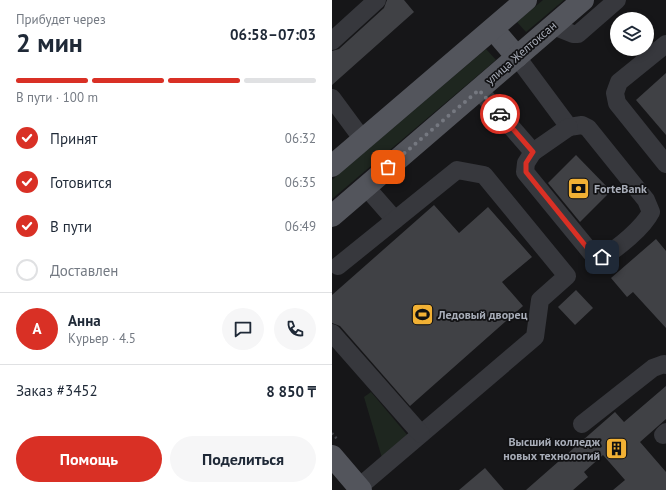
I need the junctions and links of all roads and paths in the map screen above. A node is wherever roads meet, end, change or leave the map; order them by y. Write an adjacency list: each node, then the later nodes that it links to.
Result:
1 (377, 0): 7 (lane)
2 (526, 0): 6 (main road)
3 (583, 0): 5 (main road, улица Желтоксан)
4 (617, 0): 5 (lane)
5 (553, 26): 9 (main road, улица Желтоксан)
6 (493, 29): 9 (main road); 13 (main road)
7 (332, 41)
8 (666, 44): 15 (lane)
9 (517, 57): 10 (main road, улица Желтоксан); 12 (lane)
10 (479, 90): 14 (lane); 17 (main road, улица Желтоксан)
11 (332, 98): 13 (lane)
12 (569, 127): 14 (lane); 14 (lane)
13 (363, 140): 16 (main road)
14 (533, 152)
15 (666, 164)
16 (332, 166)
17 (366, 187): 18 (main road, улица Желтоксан); 19 (lane)
18 (332, 216)
19 (395, 220): 20 (lane); 24 (lane)
20 (338, 266)
21 (332, 333): 24 (lane)
22 (666, 365): 23 (lane)
23 (582, 424)
24 (421, 434): 26 (lane)
25 (332, 456): 26 (main road)
26 (360, 489)

